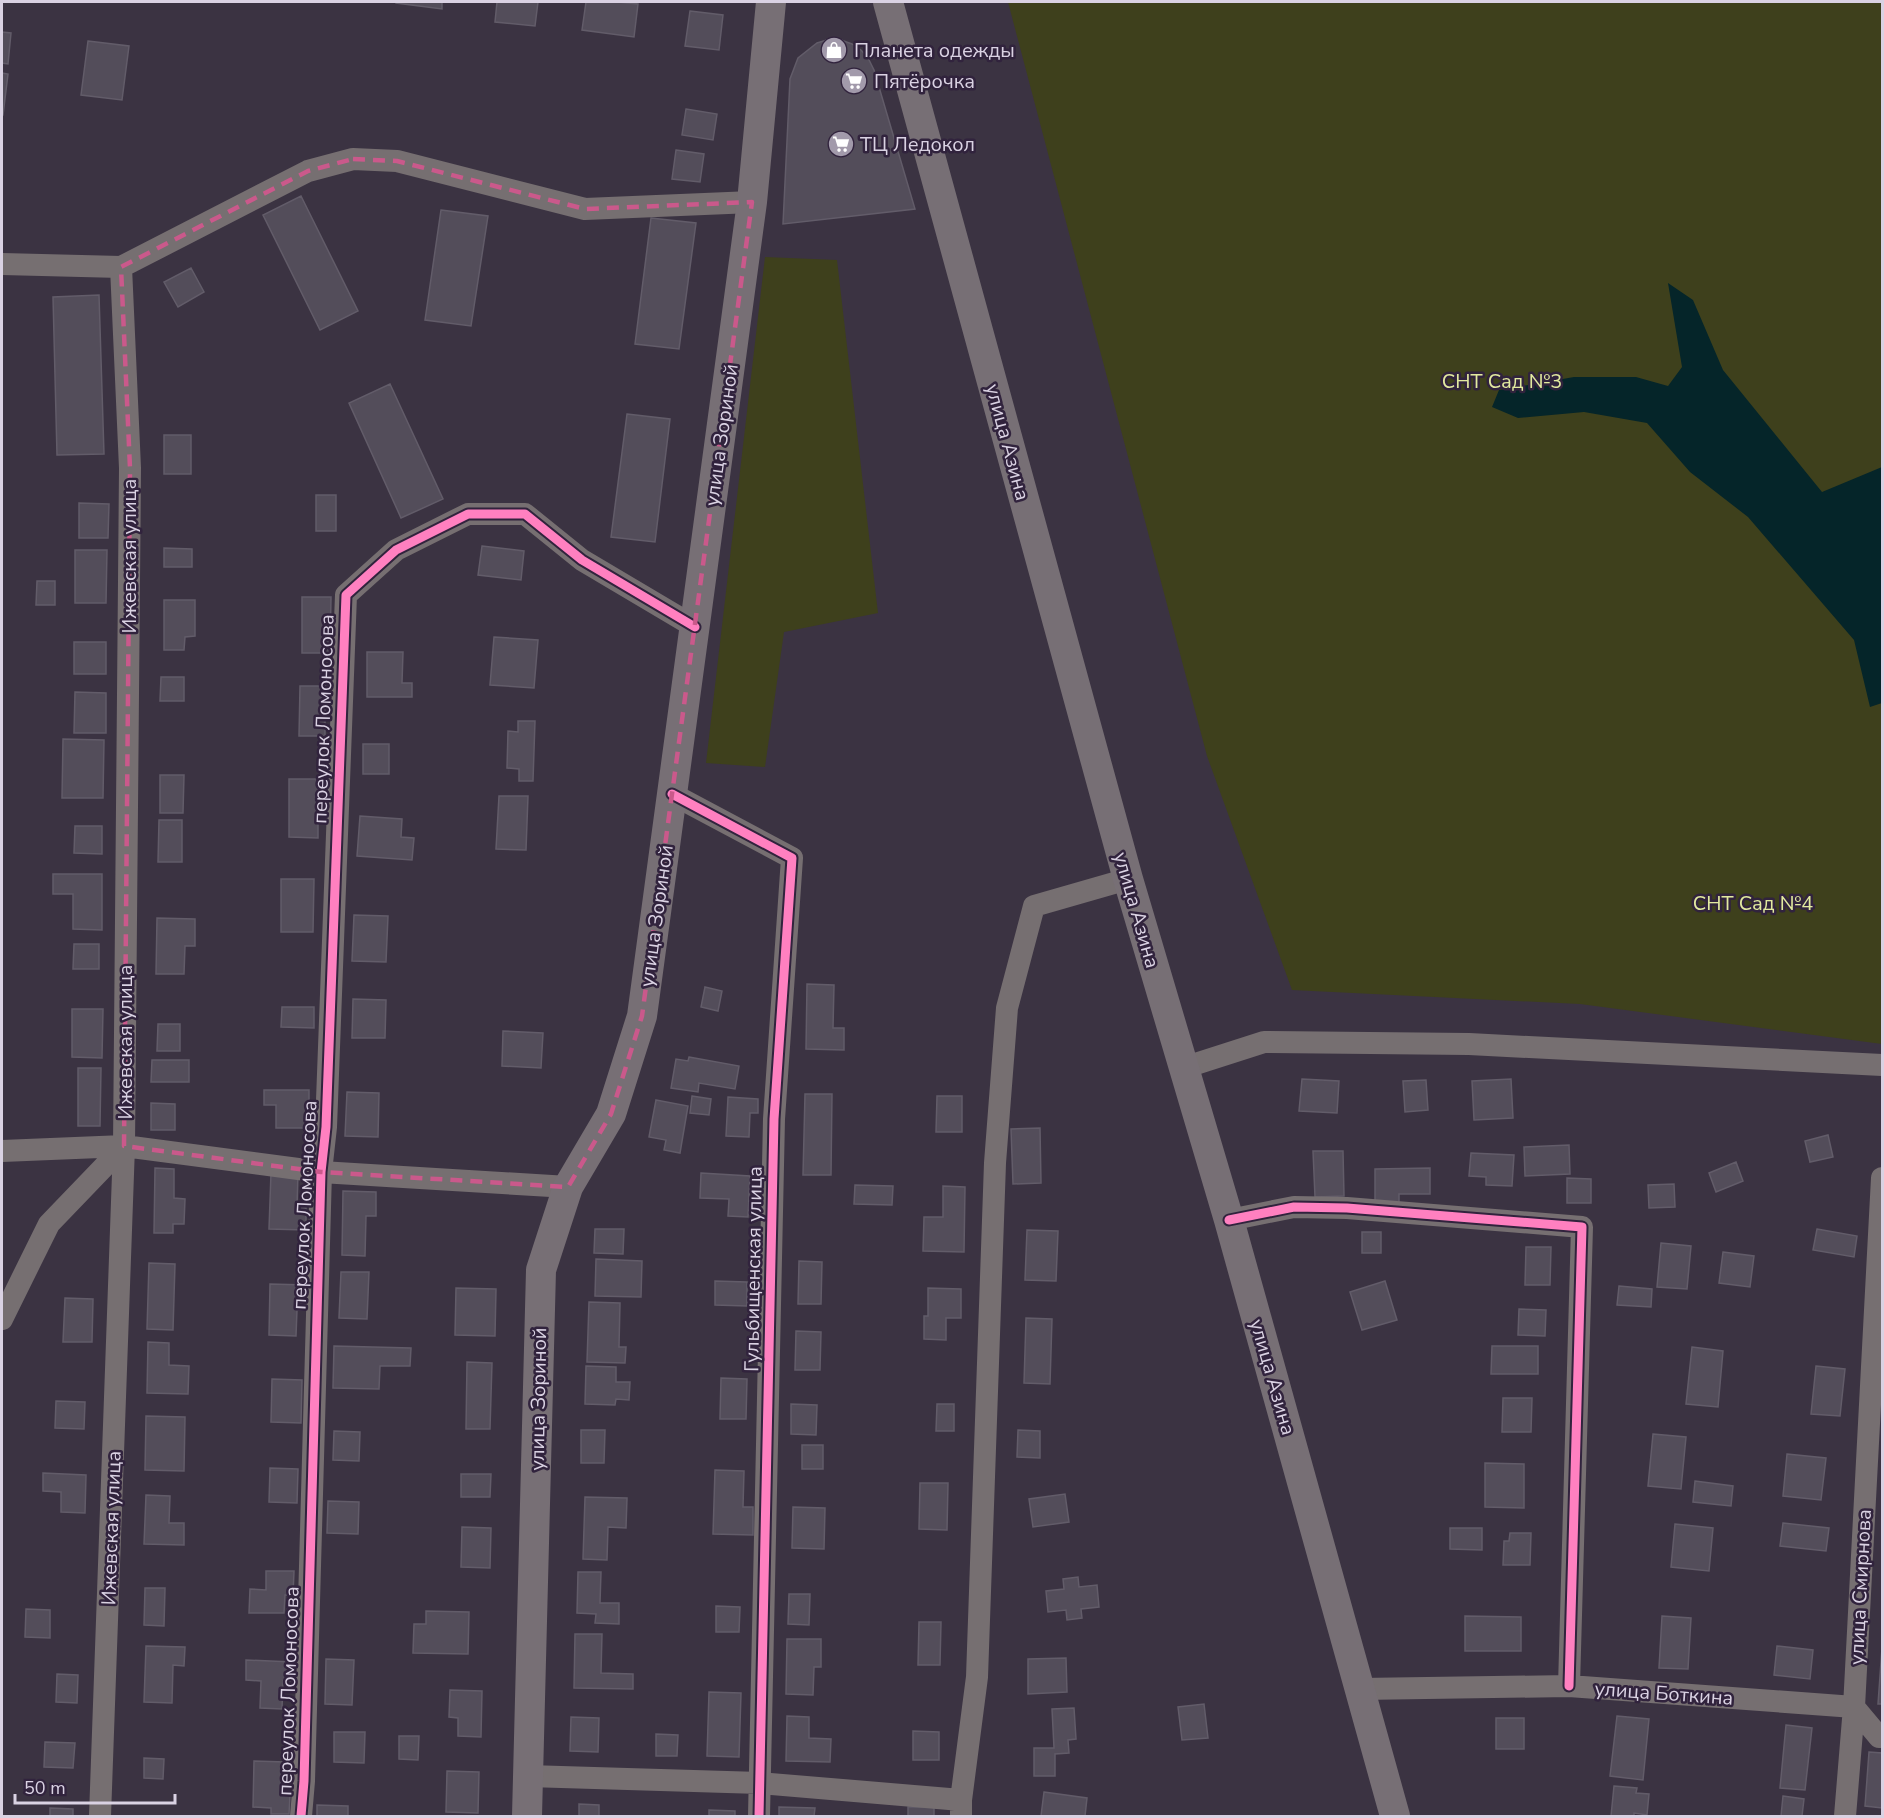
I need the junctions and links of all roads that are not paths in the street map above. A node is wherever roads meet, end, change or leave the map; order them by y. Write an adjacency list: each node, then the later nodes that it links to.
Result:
1 (771, 2): 3 (main road, улица Зориной)
2 (886, 6): 8 (main road, улица Азина)
3 (752, 202): 5 (street); 6 (main road, улица Зориной)
4 (2, 264): 5 (street)
5 (121, 267): 11 (street, Ижевская улица)
6 (695, 627): 7 (main road, улица Зориной); 13 (street, переулок Ломоносова)
7 (672, 794): 15 (main road, улица Зориной); 23 (street, Гульбищенская улица)
8 (1128, 879): 10 (main road, улица Азина); 24 (street)
9 (1882, 1065): 10 (street)
10 (1184, 1068): 16 (main road, улица Азина)
11 (124, 1146): 12 (street); 13 (street); 17 (street); 25 (street, Ижевская улица)
12 (2, 1151)
13 (321, 1172): 15 (street); 26 (street, переулок Ломоносова)
14 (1882, 1178): 20 (street, улица Смирнова)
15 (568, 1187): 22 (main road, улица Зориной)
16 (1229, 1220): 18 (street); 19 (main road, улица Азина)
17 (2, 1319)
18 (1569, 1686): 19 (street, улица Боткина); 20 (street, улица Боткина)
19 (1360, 1689): 29 (main road, улица Азина)
20 (1854, 1707): 21 (street); 30 (street, улица Смирнова)
21 (1882, 1737)
22 (528, 1776): 23 (street); 27 (main road, улица Зориной)
23 (760, 1783): 24 (street); 28 (street, Гульбищенская улица)
24 (961, 1808)
25 (100, 1816)
26 (301, 1816)
27 (527, 1816)
28 (759, 1816)
29 (1395, 1816)
30 (1845, 1816)

